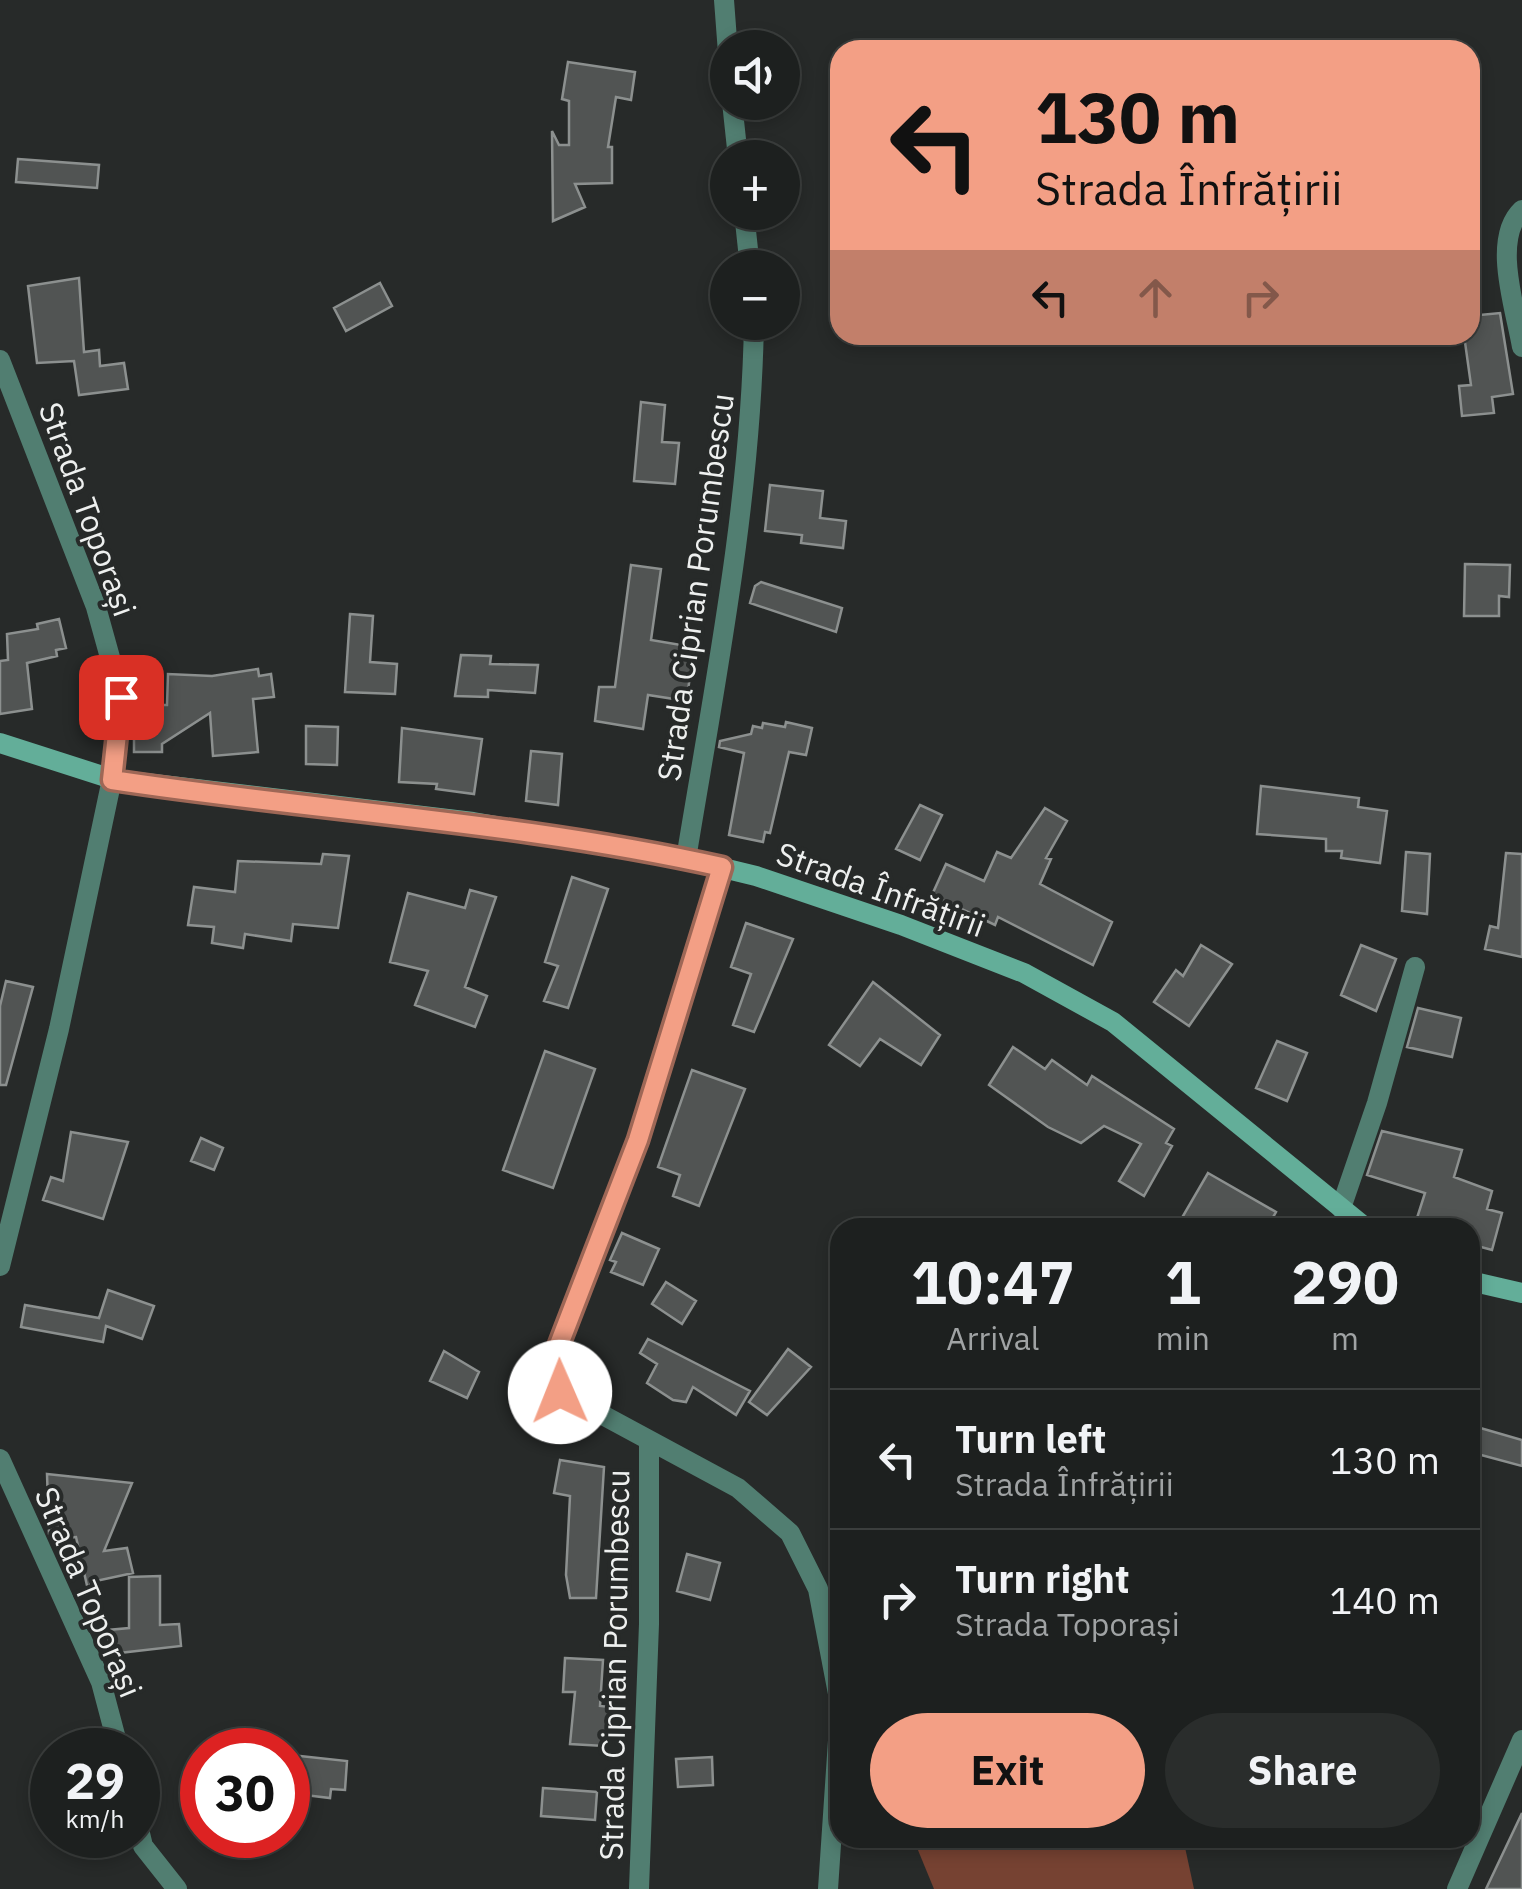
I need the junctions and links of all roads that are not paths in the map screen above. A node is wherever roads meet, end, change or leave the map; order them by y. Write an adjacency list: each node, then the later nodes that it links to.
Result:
1 (724, 0): 2 (street)
2 (726, 30)
3 (1522, 210): 5 (street)
4 (754, 340): 9 (street, Strada Ciprian Porumbescu)
5 (1522, 347)
6 (0, 360): 8 (street, Strada Toporași)
7 (0, 743): 8 (main road, Strada Înfrățirii)
8 (112, 780): 9 (main road, Strada Înfrățirii); 14 (street, Strada Toporași)
9 (686, 859): 10 (main road, Strada Înfrățirii)
10 (722, 867): 12 (main road, Strada Înfrățirii); 17 (street, Strada Ciprian Porumbescu)
11 (1414, 968): 12 (street)
12 (1342, 1208): 13 (main road, Strada Înfrățirii)
13 (1354, 1218)
14 (0, 1266)
15 (1480, 1284): 16 (main road)
16 (1522, 1294)
17 (649, 1444): 19 (street, Strada Ciprian Porumbescu); 27 (street, Strada Ciprian Porumbescu)
18 (0, 1460): 20 (street, Strada Toporași)
19 (830, 1654)
20 (112, 1728)
21 (1522, 1740): 22 (street)
22 (1480, 1836)
23 (831, 1848): 28 (street, Strada Ciprian Porumbescu)
24 (1475, 1848): 29 (street)
25 (152, 1858): 26 (street)
26 (177, 1889)
27 (638, 1889)
28 (828, 1889)
29 (1457, 1889)

